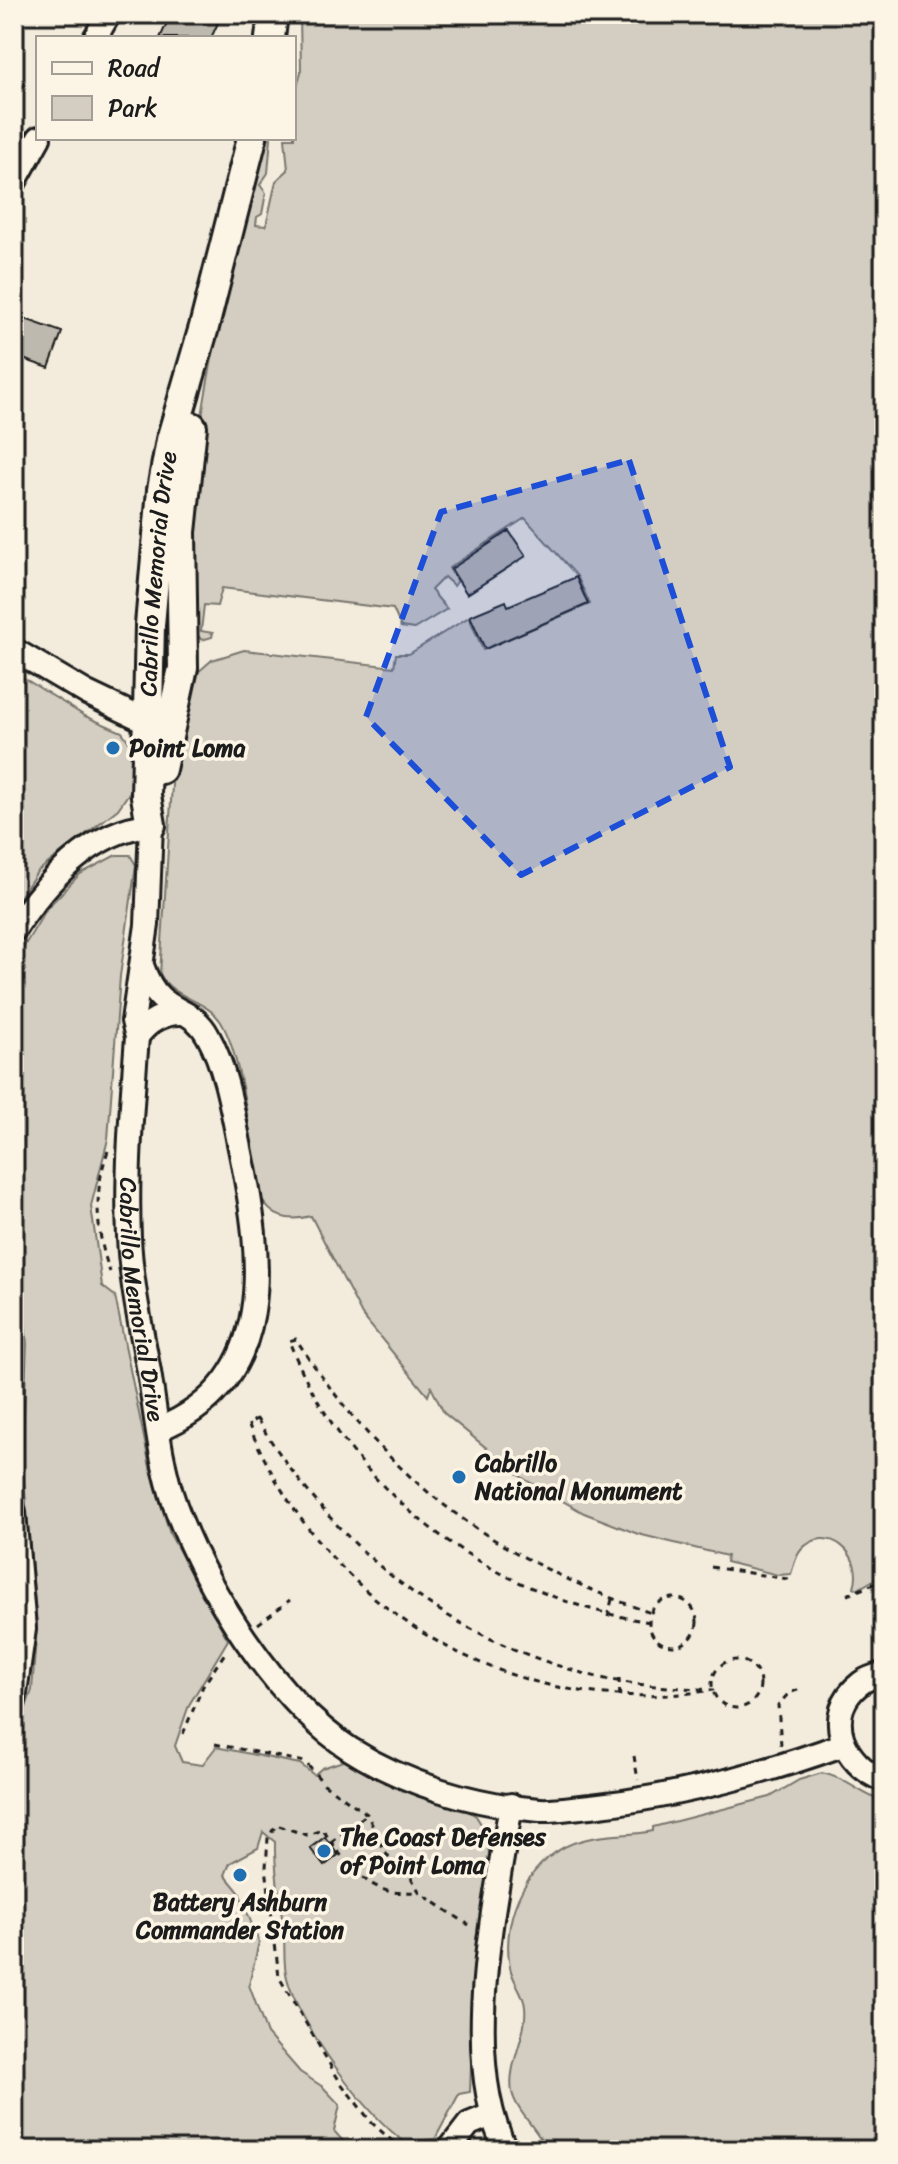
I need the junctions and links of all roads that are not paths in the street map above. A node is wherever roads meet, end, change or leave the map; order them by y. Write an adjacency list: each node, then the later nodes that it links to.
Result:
1 (109, 14): 3 (street)
2 (273, 14): 4 (main road)
3 (96, 36)
4 (270, 36)
5 (38, 140): 7 (street)
6 (251, 140): 8 (main road, Cabrillo Memorial Drive)
7 (14, 183)
8 (204, 327): 10 (main road, Cabrillo Memorial Drive); 11 (main road, Cabrillo Memorial Drive)
9 (14, 650): 10 (street)
10 (148, 722): 11 (main road, Cabrillo Memorial Drive)
11 (151, 825): 12 (street); 13 (street, Cabrillo Memorial Drive)
12 (14, 930)
13 (143, 968): 14 (street, Cabrillo Memorial Drive); 15 (street, Cabrillo Memorial Drive)
14 (183, 1013): 15 (street); 16 (street, Cabrillo Memorial Drive)
15 (137, 1037): 16 (street, Cabrillo Memorial Drive)
16 (159, 1429): 22 (street)
17 (14, 1512): 19 (street)
18 (884, 1673): 20 (street)
19 (14, 1700)
20 (842, 1745): 21 (street); 22 (street)
21 (884, 1780)
22 (511, 1805): 23 (street)
23 (491, 2115): 24 (street); 25 (street)
24 (449, 2150)
25 (506, 2150)

